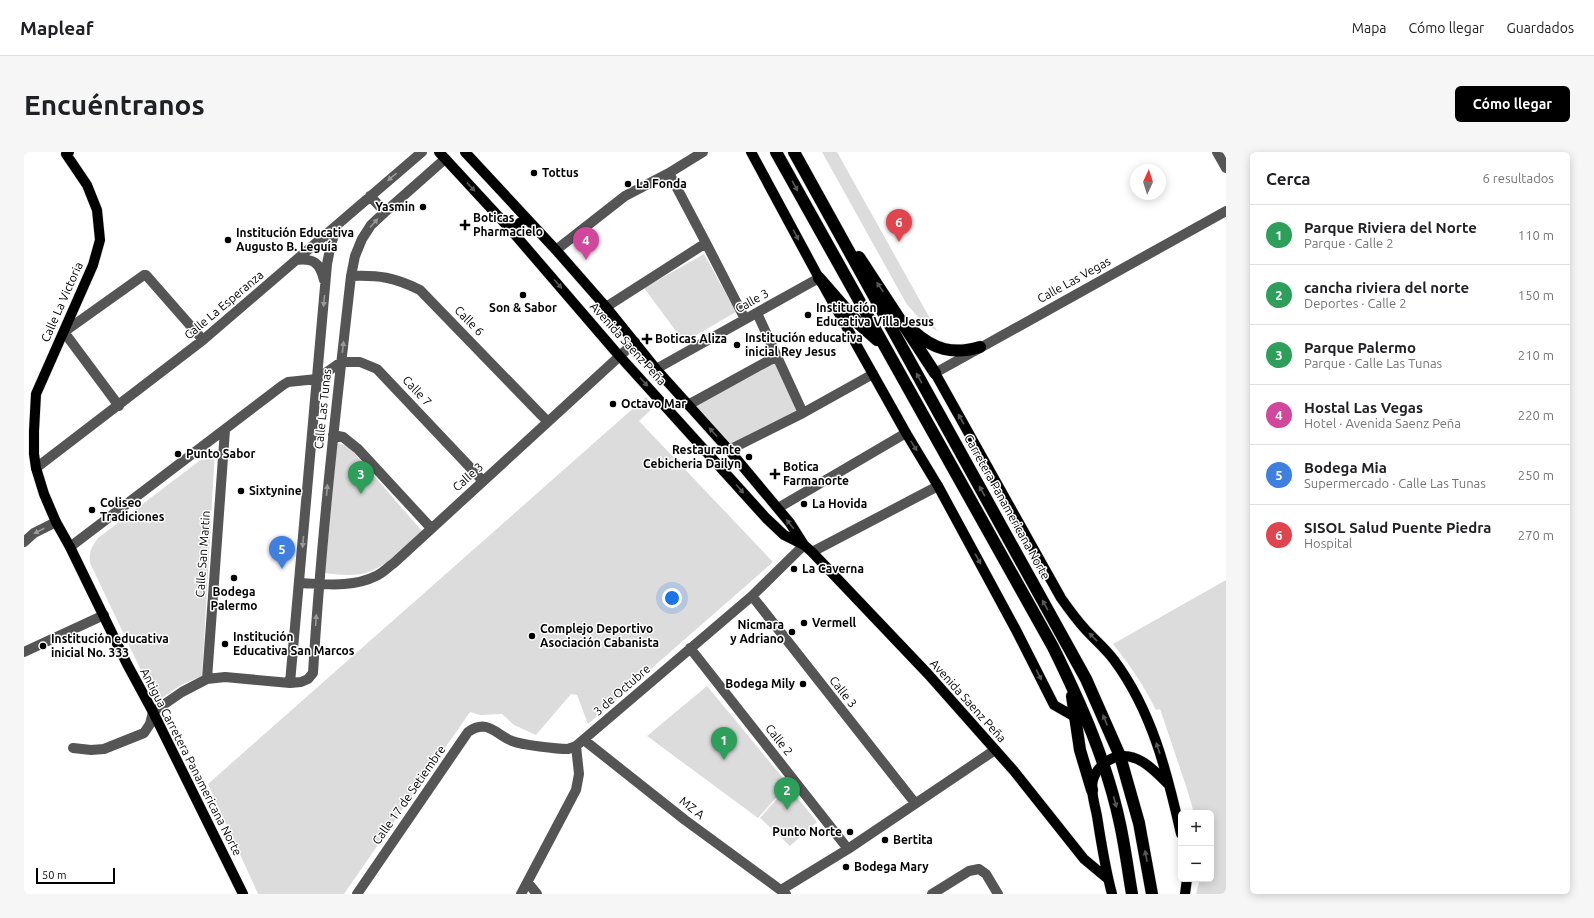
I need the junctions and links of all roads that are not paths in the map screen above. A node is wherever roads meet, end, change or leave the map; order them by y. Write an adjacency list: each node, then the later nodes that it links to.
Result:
1 (422, 152): 12 (street, Calle La Esperanza, one-way to 12)
2 (465, 152): 16 (main road, Avenida Saenz Peña)
3 (703, 152): 11 (street)
4 (751, 152): 23 (main road, one-way to 23)
5 (776, 152): 32 (highway, one-way to 32)
6 (794, 152): 15 (highway, Carretera Panamericana Norte)
7 (1217, 152): 10 (street)
8 (67, 153): 29 (main road, Calle La Victoria)
9 (442, 155): 14 (street, Calle Las Tunas); 18 (main road, Avenida Saenz Peña, one-way to 18)
10 (1226, 168)
11 (669, 173): 19 (street); 20 (street)
12 (370, 196): 14 (street); 17 (street, Calle La Esperanza)
13 (1226, 211): 33 (street, Calle Las Vegas)
14 (385, 212): 22 (street, Calle Las Tunas, one-way to 14)
15 (827, 213): 28 (highway, one-way to 15); 73 (highway, Carretera Panamericana Norte, one-way to 15)
16 (526, 218): 18 (main road); 20 (main road, Avenida Saenz Peña)
17 (339, 222): 21 (street, Calle La Esperanza); 24 (street, Calle Las Tunas)
18 (511, 230): 34 (main road, Avenida Saenz Peña, one-way to 34)
19 (706, 243): 25 (street); 27 (street)
20 (556, 250): 25 (main road, Avenida Saenz Peña)
21 (296, 260): 24 (street); 30 (street, Calle La Esperanza)
22 (351, 276): 36 (street, Calle Las Tunas, one-way to 22); 44 (street, Calle 6)
23 (819, 278): 26 (street, Calle 3); 32 (highway); 39 (main road)
24 (326, 286): 40 (street, Calle Las Tunas, one-way to 40)
25 (606, 307): 31 (main road, Avenida Saenz Peña)
26 (757, 313): 27 (street, Calle 3); 35 (street)
27 (745, 319): 37 (street, Calle 3)
28 (901, 320): 33 (highway); 38 (highway)
29 (64, 332): 30 (street); 42 (street); 49 (main road, Calle La Victoria)
30 (203, 340): 42 (street, Calle La Esperanza)
31 (635, 342): 34 (street, Calle 3); 37 (main road, Avenida Saenz Peña)
32 (884, 346): 66 (highway)
33 (980, 347): 38 (street, Calle Las Vegas)
34 (620, 356): 44 (street, Calle 3); 56 (main road, Avenida Saenz Peña, one-way to 56)
35 (777, 356): 41 (street); 43 (street)
36 (341, 362): 40 (street); 47 (street, Calle Las Tunas); 50 (street, Calle 7)
37 (656, 369): 41 (main road, Avenida Saenz Peña)
38 (935, 373): 75 (main road, one-way to 38)
39 (873, 374): 43 (street); 46 (main road)
40 (317, 379): 45 (street); 59 (street, Calle Las Tunas, one-way to 59)
41 (688, 405): 48 (main road, Avenida Saenz Peña, one-way to 41)
42 (119, 406): 49 (street, Calle La Esperanza)
43 (804, 413): 48 (street)
44 (548, 422): 50 (street, Calle 3)
45 (225, 430): 57 (street); 65 (street, Calle San Martin)
46 (906, 433): 51 (main road, one-way to 51); 52 (street)
47 (333, 435): 54 (street); 60 (street, Calle Las Tunas, one-way to 47)
48 (729, 450): 52 (main road, Avenida Saenz Peña)
49 (36, 468): 53 (main road, Antigua Carretera Panamericana Norte)
50 (483, 481): 54 (street, Calle 3)
51 (938, 486): 58 (street); 69 (main road, one-way to 69)
52 (778, 508): 56 (main road, Avenida Saenz Peña, one-way to 52)
53 (56, 522): 55 (street, one-way to 55); 57 (main road, Antigua Carretera Panamericana Norte)
54 (431, 528): 60 (street, Calle 3)
55 (24, 542)
56 (804, 544): 58 (main road, Avenida Saenz Peña); 61 (street, 3 de Octubre)
57 (70, 547): 62 (main road, Antigua Carretera Panamericana Norte)
58 (812, 552): 72 (main road, Avenida Saenz Peña)
59 (299, 583): 60 (street, Calle 3); 67 (street, Calle Las Tunas)
60 (318, 584): 67 (street, Calle Las Tunas, one-way to 60)
61 (752, 596): 63 (street, 3 de Octubre); 77 (street, Calle 3)
62 (104, 615): 64 (street); 68 (main road, Antigua Carretera Panamericana Norte)
63 (690, 648): 70 (street, 3 de Octubre); 79 (street, Calle 2)
64 (24, 652)
65 (207, 679): 67 (street, Calle Las Tunas); 68 (street, Calle Las Tunas)
66 (1070, 681): 69 (highway); 74 (highway)
67 (290, 682)
68 (153, 712): 71 (street); 84 (main road, Antigua Carretera Panamericana Norte)
69 (1075, 717): 76 (highway)
70 (580, 743): 82 (street); 83 (street, MZ A); 85 (street, Calle 17 de Setiembre)
71 (73, 748)
72 (994, 750): 77 (street); 80 (main road, Avenida Saenz Peña)
73 (1120, 756): 74 (main road); 75 (main road); 92 (highway, Carretera Panamericana Norte, one-way to 73)
74 (1103, 765): 76 (main road); 91 (highway, one-way to 91)
75 (1170, 785): 78 (main road)
76 (1092, 790): 80 (main road)
77 (915, 804): 79 (street)
78 (1178, 821)
79 (848, 849): 83 (street)
80 (1101, 867): 90 (main road, Avenida Saenz Peña)
81 (1187, 882): 93 (main road)
82 (528, 883): 86 (street); 87 (street)
83 (783, 892)
84 (243, 894)
85 (357, 894)
86 (522, 894)
87 (537, 894)
88 (932, 894): 89 (street)
89 (998, 894)
90 (1112, 894)
91 (1132, 894)
92 (1152, 894)
93 (1185, 894)

